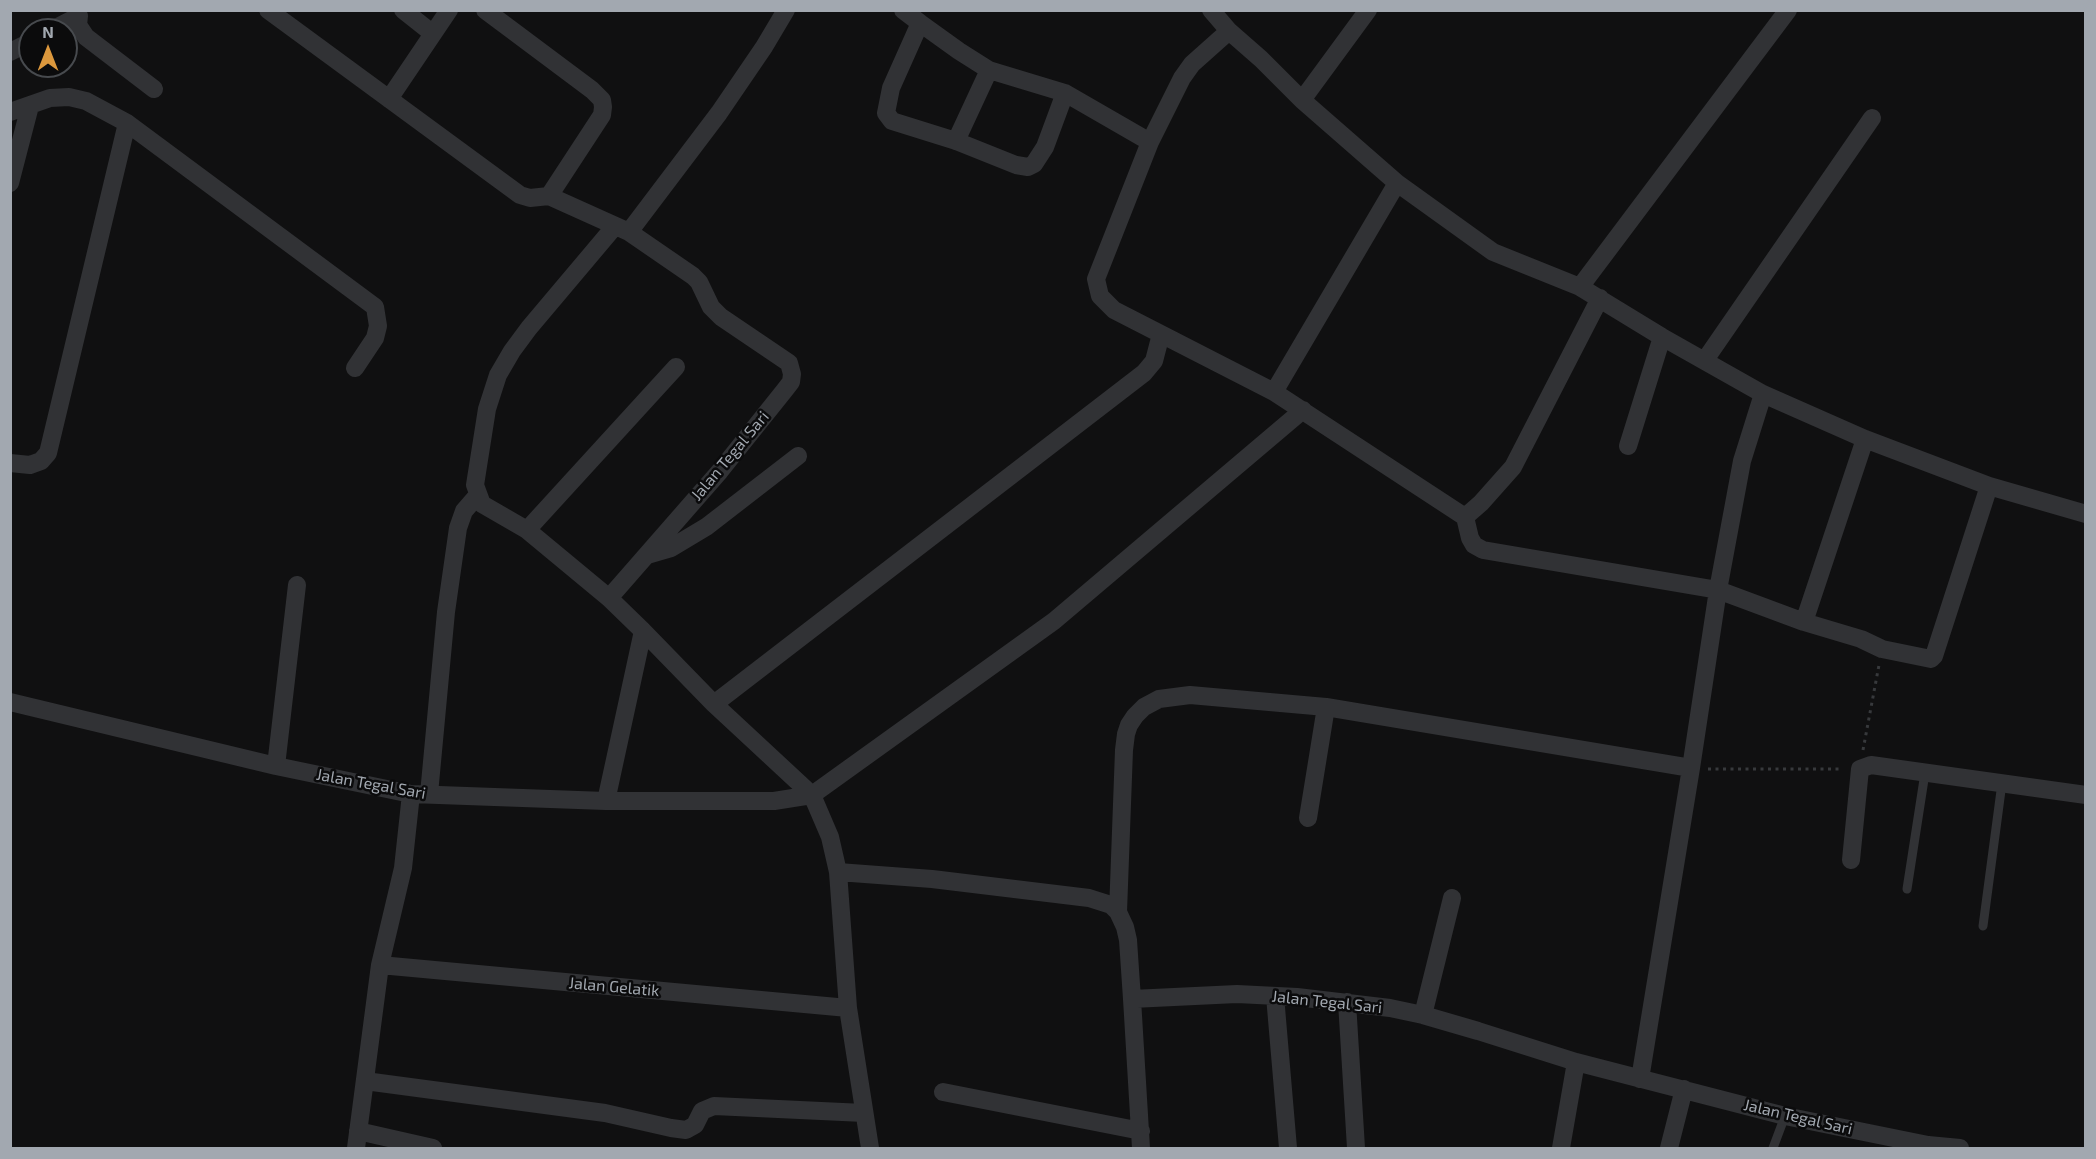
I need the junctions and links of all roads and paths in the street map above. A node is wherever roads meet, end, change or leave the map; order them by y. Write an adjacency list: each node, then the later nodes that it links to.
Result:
1 (268, 10): 16 (street)
2 (403, 10): 12 (street)
3 (449, 10): 12 (street)
4 (485, 10): 27 (street)
5 (786, 10): 28 (street)
6 (903, 10): 11 (street)
7 (1368, 10): 17 (street)
8 (1788, 10): 29 (street)
9 (79, 12): 14 (street)
10 (1224, 19): 17 (street); 23 (street)
11 (920, 23): 13 (street); 22 (street)
12 (432, 33): 16 (street)
13 (990, 70): 15 (street); 22 (street)
14 (154, 89)
15 (1065, 93): 22 (street); 23 (street)
16 (389, 99): 27 (street)
17 (1302, 100): 26 (street)
18 (30, 106): 19 (street); 21 (street); 24 (street)
19 (10, 112)
20 (1872, 118): 33 (street)
21 (127, 123): 35 (street); 42 (street)
22 (956, 141)
23 (1149, 142): 31 (street)
24 (13, 161): 25 (street)
25 (10, 183)
26 (1397, 183): 29 (street); 36 (street)
27 (549, 196): 28 (street)
28 (622, 229): 44 (street); 48 (street, Jalan Tegal Sari)
29 (1580, 287): 30 (street)
30 (1600, 298): 32 (street); 46 (street)
31 (1161, 334): 36 (street); 56 (street)
32 (1662, 337): 33 (street); 40 (street)
33 (1705, 360): 37 (street)
34 (676, 367): 47 (street)
35 (355, 368)
36 (1274, 392): 38 (street)
37 (1763, 394): 39 (street); 50 (street)
38 (1302, 410): 46 (street); 64 (street)
39 (1865, 439): 43 (street); 52 (street)
40 (1629, 446)
41 (798, 456): 48 (street)
42 (10, 463)
43 (1989, 486): 45 (street); 54 (street)
44 (477, 495): 47 (street); 63 (street)
45 (2085, 514)
46 (1465, 516): 50 (street)
47 (526, 530): 51 (street)
48 (647, 555): 51 (street, Jalan Tegal Sari)
49 (297, 585): 58 (street)
50 (1718, 590): 52 (street); 59 (street)
51 (609, 598): 53 (street)
52 (1804, 622): 54 (street)
53 (644, 631): 56 (street); 66 (street)
54 (1882, 649): 60 (path)
55 (10, 702): 58 (street, Jalan Tegal Sari)
56 (714, 704): 64 (street)
57 (1326, 707): 59 (street); 67 (street); 72 (street)
58 (276, 766): 63 (street, Jalan Tegal Sari)
59 (1691, 768): 60 (path); 81 (street)
60 (1860, 769): 61 (street); 68 (street)
61 (1925, 773): 62 (street); 70 (lane)
62 (2002, 783): 65 (street); 73 (lane)
63 (420, 794): 66 (street, Jalan Tegal Sari); 74 (street)
64 (812, 795): 66 (street, Jalan Tegal Sari); 69 (street)
65 (2085, 795)
66 (606, 801)
67 (1308, 818)
68 (1851, 860)
69 (838, 872): 72 (street); 78 (street)
70 (1907, 889)
71 (1452, 898): 79 (street)
72 (1118, 912): 76 (street)
73 (1983, 926)
74 (380, 965): 78 (street, Jalan Gelatik); 82 (street)
75 (1275, 996): 76 (street, Jalan Tegal Sari); 77 (street, Jalan Tegal Sari); 91 (street)
76 (1132, 999): 88 (street)
77 (1347, 1002): 79 (street, Jalan Tegal Sari); 92 (street)
78 (848, 1008): 85 (street)
79 (1423, 1015): 80 (street, Jalan Tegal Sari)
80 (1576, 1062): 81 (street, Jalan Tegal Sari); 93 (street)
81 (1640, 1079): 83 (street, Jalan Tegal Sari)
82 (365, 1081): 85 (street); 87 (street)
83 (1684, 1089): 86 (street, Jalan Tegal Sari); 94 (street)
84 (943, 1092): 88 (street)
85 (864, 1113): 90 (street)
86 (1785, 1116): 95 (lane); 96 (street, Jalan Tegal Sari)
87 (357, 1140): 89 (street)
88 (1141, 1140)
89 (433, 1149)
90 (870, 1149)
91 (1288, 1149)
92 (1356, 1149)
93 (1561, 1149)
94 (1669, 1149)
95 (1773, 1149)
96 (1960, 1149)

